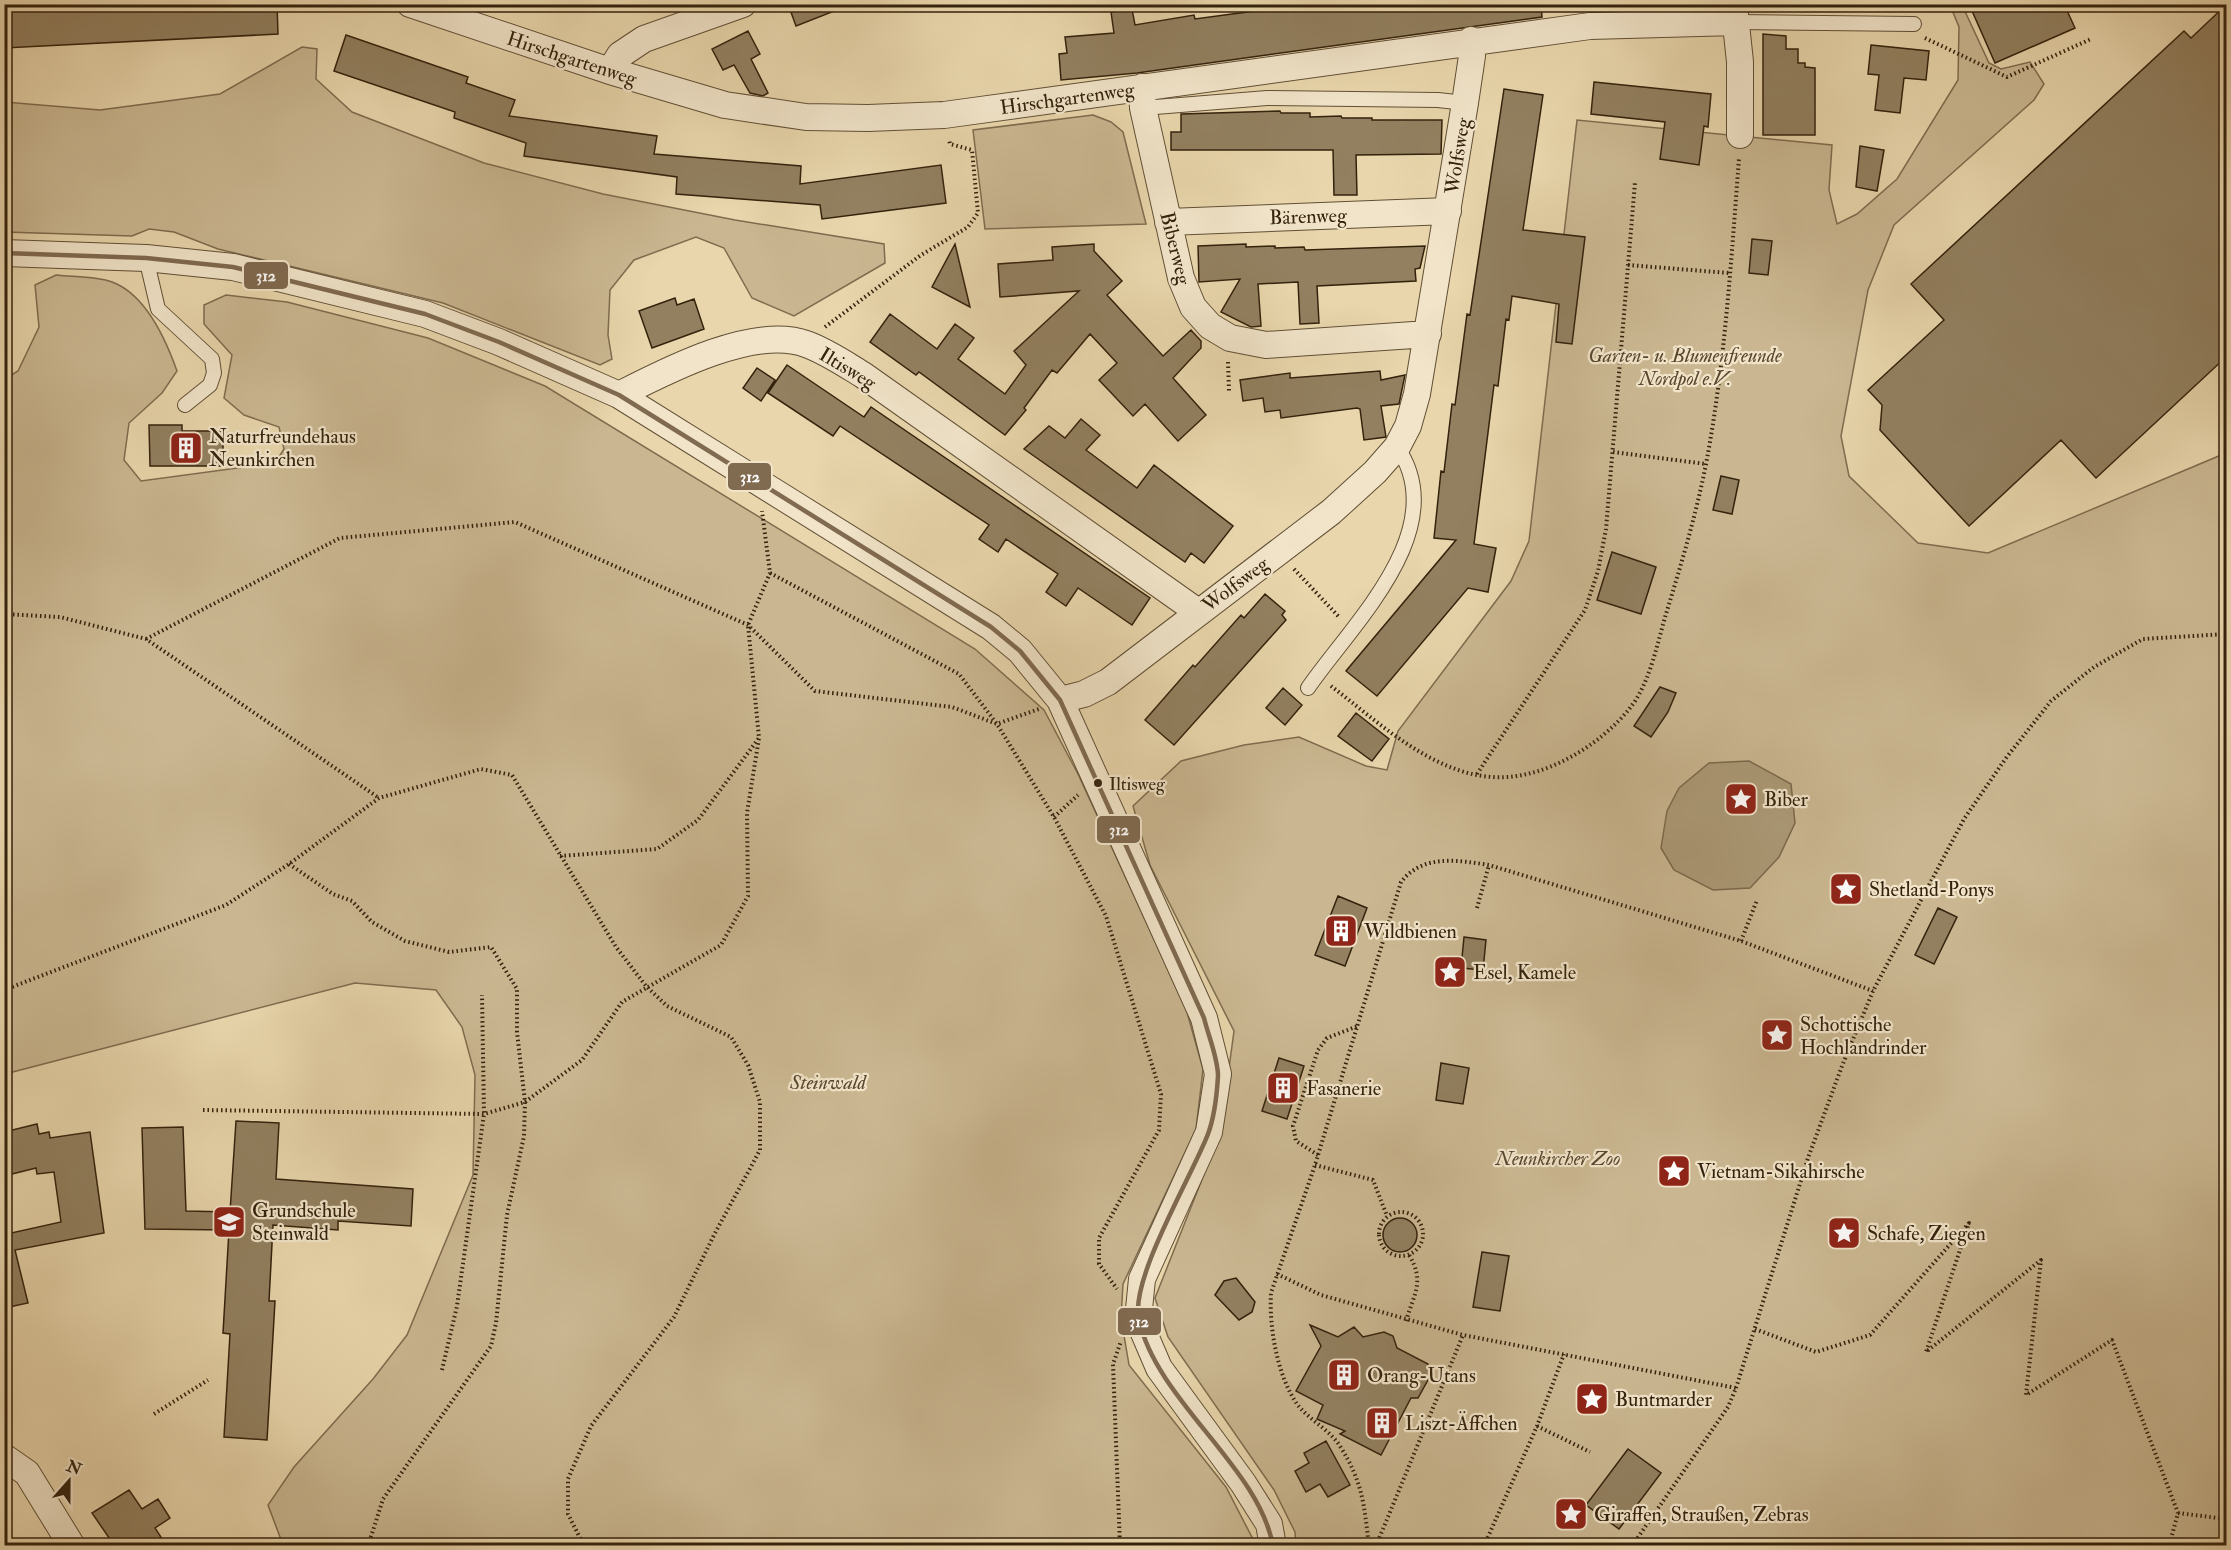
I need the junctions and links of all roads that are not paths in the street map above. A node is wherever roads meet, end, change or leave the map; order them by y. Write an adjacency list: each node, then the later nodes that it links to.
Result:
1 (410, 4): 6 (street, Hirschgartenweg)
2 (743, 4): 6 (street)
3 (1735, 13): 4 (lane); 5 (street, Hirschgartenweg); 9 (street)
4 (1914, 24)
5 (1471, 40): 7 (street, Hirschgartenweg); 8 (street, Wolfsweg)
6 (610, 71): 7 (street, Hirschgartenweg)
7 (1143, 98): 8 (lane, Hirschgartenweg); 11 (street, Biberweg)
8 (1466, 103): 10 (street, Wolfsweg)
9 (1740, 135)
10 (1448, 211): 11 (street, Bärenweg); 14 (street, Wolfsweg)
11 (1168, 222): 14 (street, Biberweg)
12 (4, 253): 13 (street)
13 (146, 258): 15 (street); 16 (lane)
14 (1428, 334): 17 (street, Wolfsweg)
15 (619, 395): 18 (street, Iltisweg); 20 (street)
16 (185, 405)
17 (1397, 447): 18 (street, Wolfsweg); 19 (lane)
18 (1198, 612): 20 (street, Wolfsweg)
19 (1308, 688)
20 (1060, 700): 23 (street)
21 (4, 1457): 22 (street)
22 (72, 1545)
23 (1273, 1545)

